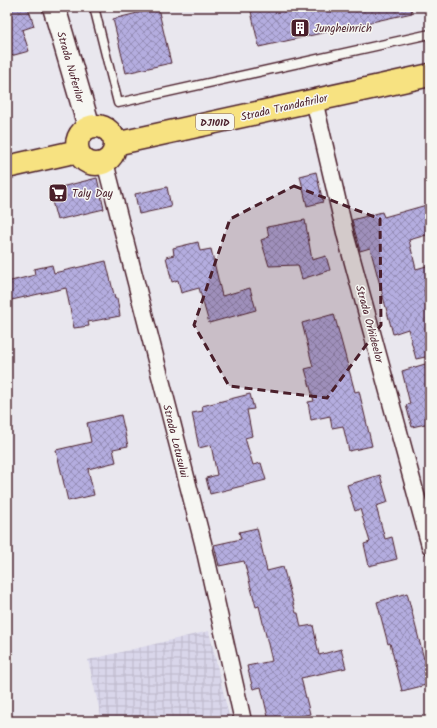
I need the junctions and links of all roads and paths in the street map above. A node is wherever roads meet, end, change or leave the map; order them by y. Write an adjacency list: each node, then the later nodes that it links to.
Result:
1 (54, 7): 6 (main road, Strada Nuferilor)
2 (94, 7): 3 (lane)
3 (430, 34)
4 (430, 75): 5 (main road, Strada Trandafirilor / DJ101D)
5 (314, 100): 8 (main road, Strada Trandafirilor / DJ101D); 10 (street, Strada Orhideelor)
6 (89, 127): 7 (main road); 8 (main road)
7 (78, 150): 8 (main road, DJ101D); 9 (main road)
8 (110, 153): 11 (street, Strada Lotusului)
9 (7, 167)
10 (430, 546)
11 (243, 721)

